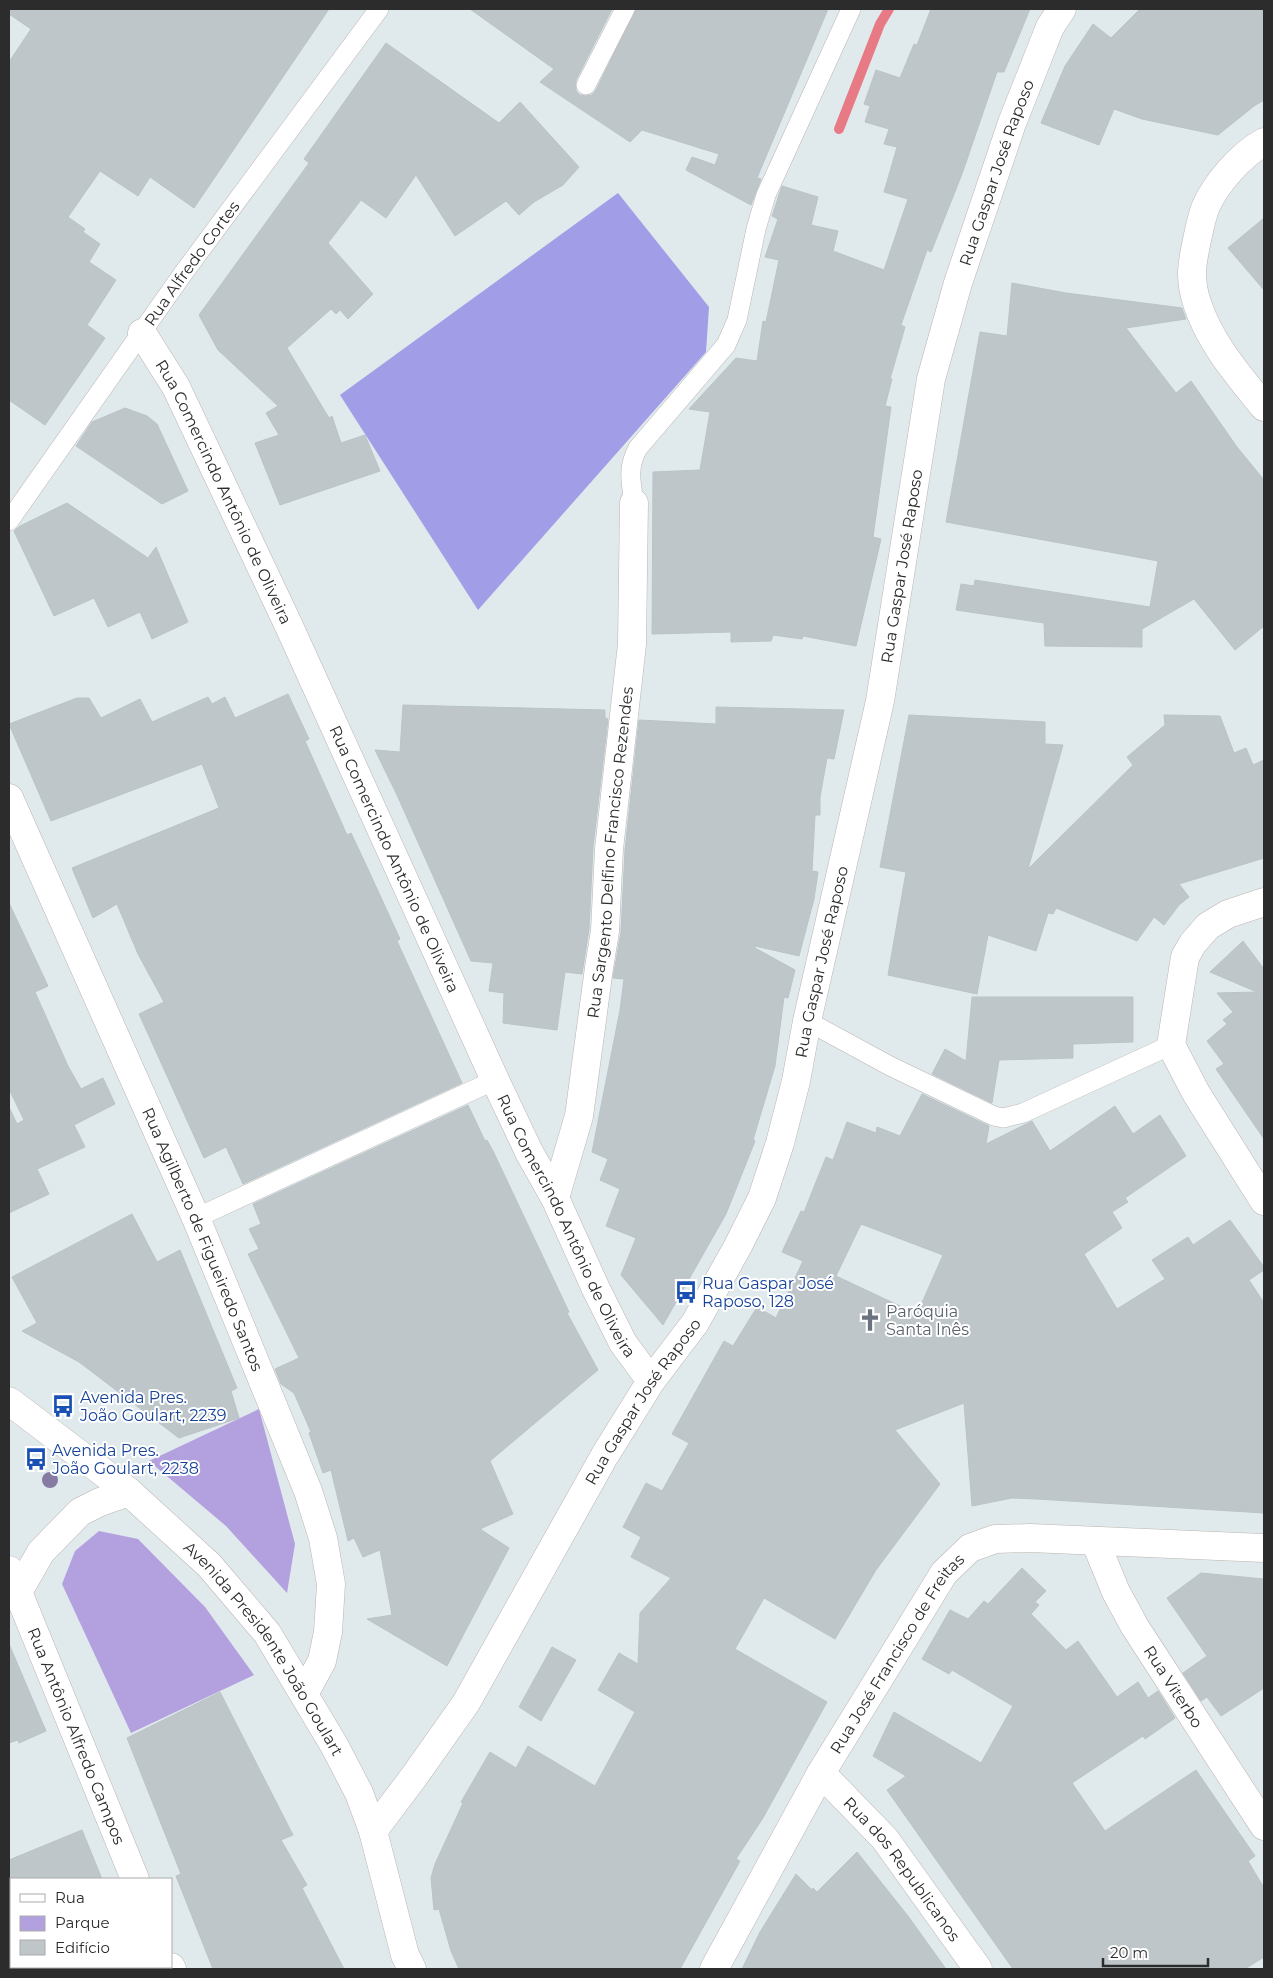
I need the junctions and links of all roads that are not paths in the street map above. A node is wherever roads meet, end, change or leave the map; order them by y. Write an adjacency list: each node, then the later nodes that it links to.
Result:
1 (379, 9): 7 (lane, Rua Alfredo Cortes)
2 (625, 9): 5 (lane)
3 (850, 9): 9 (lane)
4 (1062, 9): 13 (street, Rua Gaspar José Raposo)
5 (586, 85)
6 (1264, 142): 8 (street)
7 (142, 332): 10 (lane, Rua Alfredo Cortes); 15 (street, Rua Comercindo Antônio de Oliveira)
8 (1264, 408)
9 (634, 503): 16 (street, Rua Sargento Delfino Francisco Rezendes)
10 (9, 521)
11 (9, 798): 18 (street, Rua Agilberto de Figueiredo Santos)
12 (1264, 902): 14 (street)
13 (806, 1021): 14 (lane); 19 (street, Rua Gaspar José Raposo)
14 (1171, 1045): 17 (street)
15 (495, 1080): 16 (street, Rua Comercindo Antônio de Oliveira); 18 (lane)
16 (554, 1198): 19 (street, Rua Comercindo Antônio de Oliveira)
17 (1264, 1201)
18 (196, 1218): 25 (street, Rua Agilberto de Figueiredo Santos)
19 (651, 1382): 28 (street, Rua Gaspar José Raposo)
20 (9, 1401): 21 (street, Avenida Presidente João Goulart)
21 (129, 1492): 24 (street, Rua Antônio Alfredo Campos); 25 (street, Avenida Presidente João Goulart)
22 (1095, 1541): 23 (street, Rua José Francisco de Freitas); 26 (street, Rua José Francisco de Freitas); 27 (street, Rua Viterbo)
23 (1264, 1548)
24 (13, 1581): 29 (street, Rua Antônio Alfredo Campos)
25 (304, 1694): 28 (street, Avenida Presidente João Goulart)
26 (821, 1773): 31 (street, Rua José Francisco de Freitas); 32 (street, Rua dos Republicanos)
27 (1264, 1826)
28 (373, 1831): 30 (street, Avenida Presidente João Goulart)
29 (135, 1878)
30 (412, 1969)
31 (714, 1969)
32 (978, 1969)

